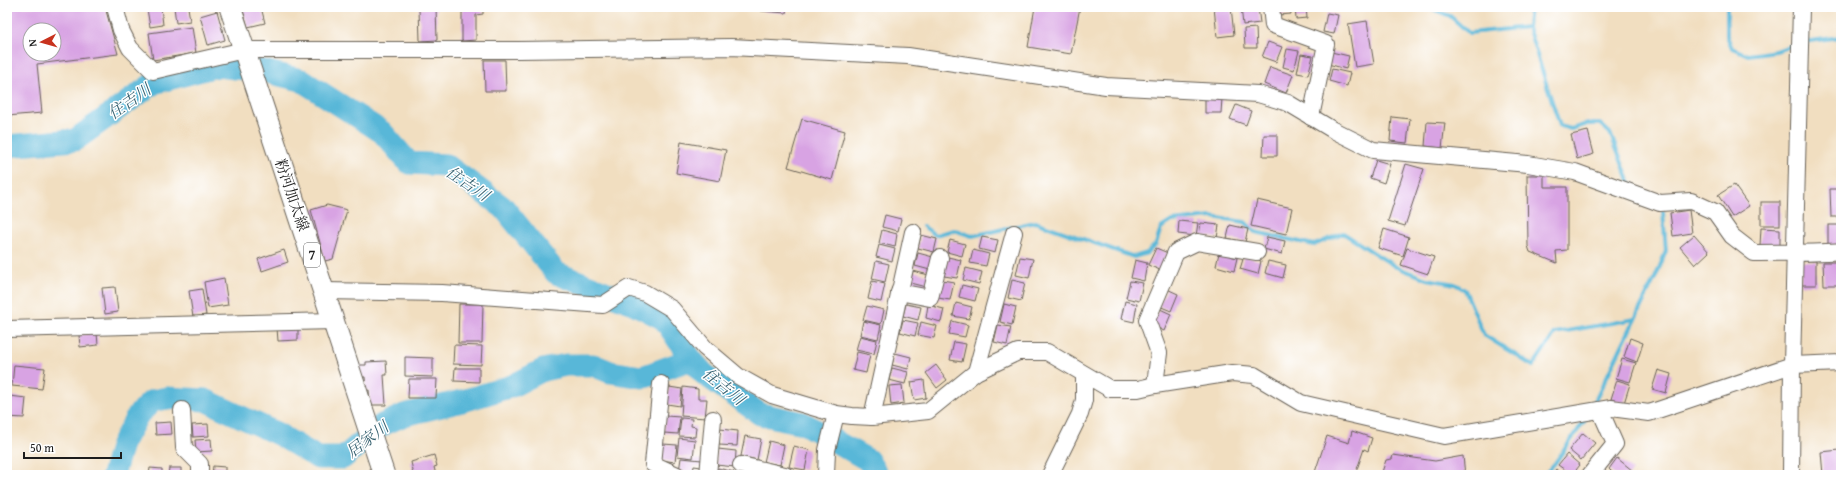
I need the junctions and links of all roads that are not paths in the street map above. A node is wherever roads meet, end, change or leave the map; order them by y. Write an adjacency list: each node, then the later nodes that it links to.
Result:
1 (115, 7): 5 (street)
2 (230, 7): 5 (main road, 粉河加太線 / 7)
3 (1271, 7): 6 (street)
4 (1801, 7): 11 (street)
5 (245, 54): 6 (street); 13 (main road, 粉河加太線 / 7)
6 (1311, 117): 11 (street)
7 (913, 232): 14 (street)
8 (1014, 233): 19 (street)
9 (1841, 251): 11 (street)
10 (1257, 252): 22 (street)
11 (1795, 252): 18 (street)
12 (940, 258): 14 (street)
13 (324, 291): 15 (main road, 粉河加太線 / 7); 27 (street)
14 (899, 292): 25 (street)
15 (334, 321): 16 (street); 30 (main road, 粉河加太線 / 7)
16 (7, 329)
17 (1841, 363): 18 (street)
18 (1792, 365): 24 (street); 37 (street)
19 (976, 372): 20 (street); 25 (street)
20 (1084, 376): 22 (street); 35 (street)
21 (662, 384): 31 (street)
22 (1155, 385): 24 (street)
23 (182, 410): 29 (street)
24 (1600, 410): 36 (street)
25 (872, 418): 27 (street)
26 (713, 419): 32 (street)
27 (834, 421): 34 (street)
28 (741, 465): 33 (street)
29 (200, 475)
30 (384, 475)
31 (677, 475)
32 (708, 475)
33 (785, 475)
34 (826, 475)
35 (1050, 475)
36 (1590, 475)
37 (1792, 475)

